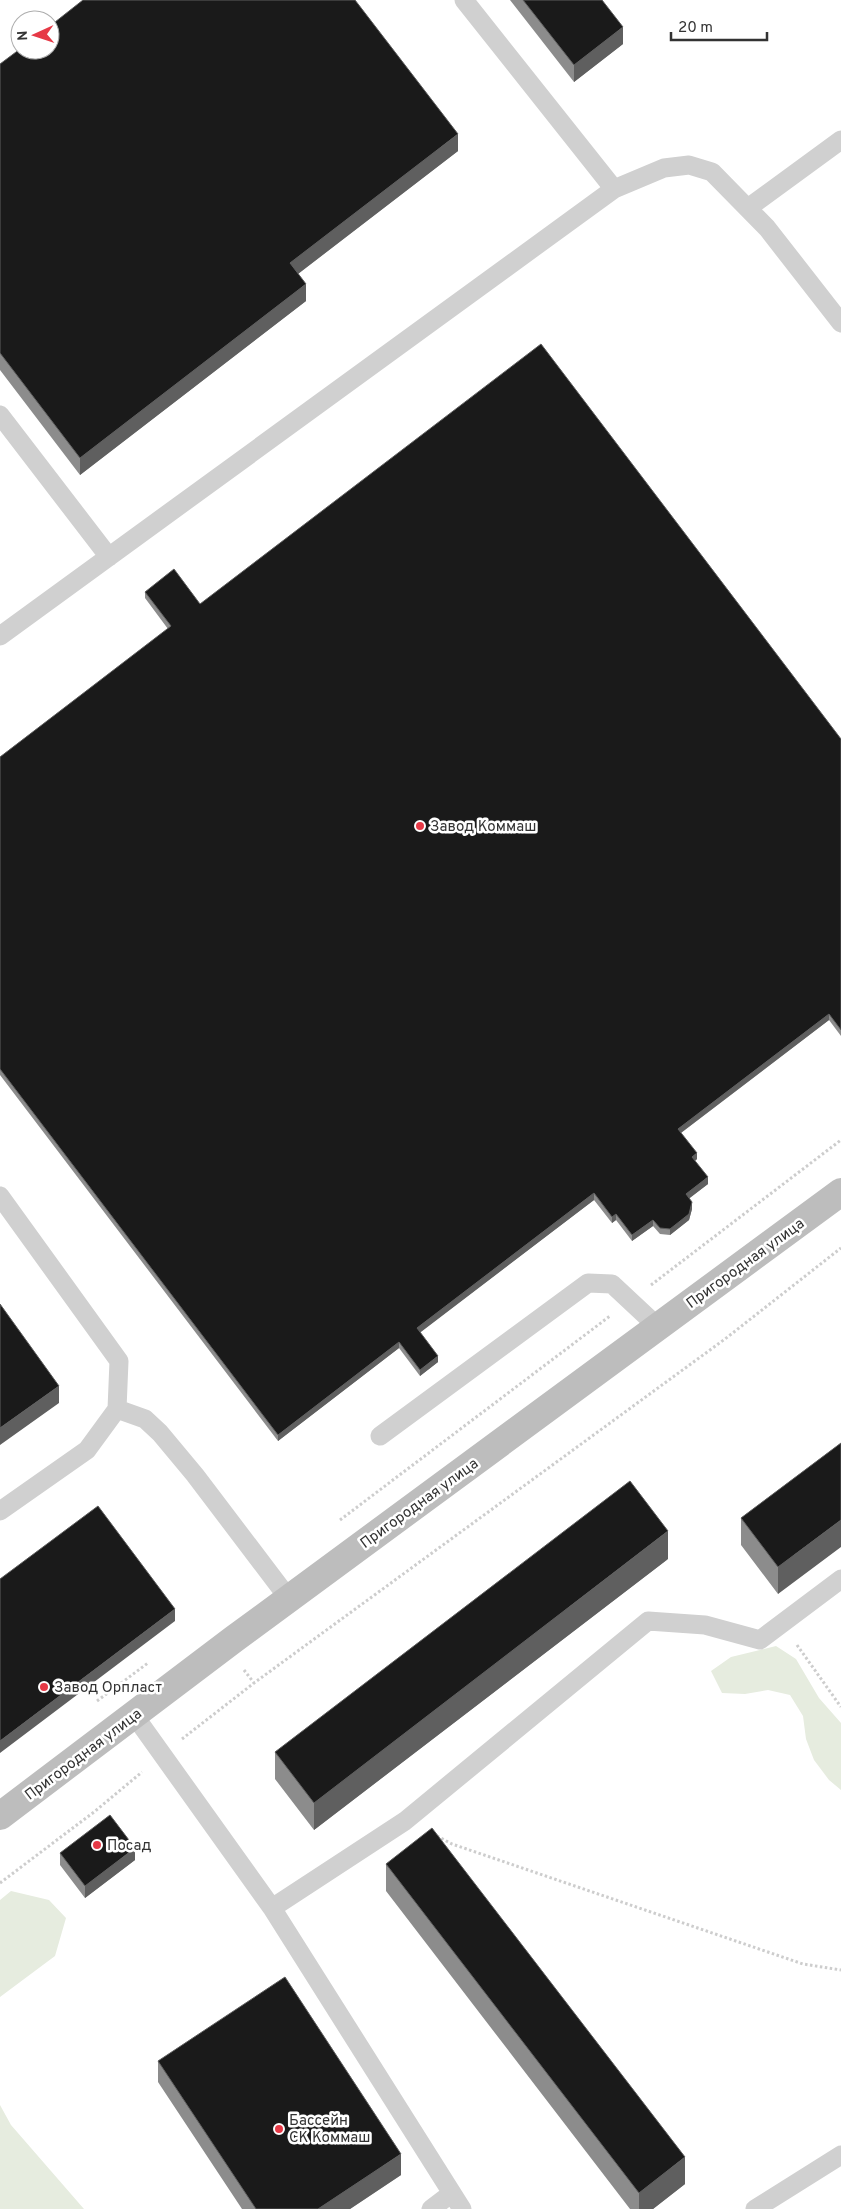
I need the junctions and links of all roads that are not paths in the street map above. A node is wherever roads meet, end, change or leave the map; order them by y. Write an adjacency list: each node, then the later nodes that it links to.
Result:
1 (464, 0): 3 (lane)
2 (841, 140): 4 (lane)
3 (614, 189): 4 (lane); 7 (lane)
4 (748, 208): 5 (lane)
5 (841, 323)
6 (0, 415): 7 (lane)
7 (109, 557): 8 (lane)
8 (0, 636)
9 (841, 1192): 11 (main road, Пригородная улица)
10 (0, 1196): 12 (lane)
11 (658, 1327): 13 (lane); 16 (main road, Пригородная улица)
12 (116, 1409): 14 (lane); 16 (lane)
13 (380, 1436)
14 (0, 1511)
15 (841, 1579): 19 (lane)
16 (289, 1599): 17 (main road, Пригородная улица)
17 (134, 1715): 18 (main road, Пригородная улица); 19 (lane)
18 (0, 1816)
19 (272, 1908): 21 (lane)
20 (841, 2154): 24 (lane)
21 (452, 2193): 22 (lane); 23 (lane)
22 (431, 2209)
23 (462, 2209)
24 (754, 2209)

